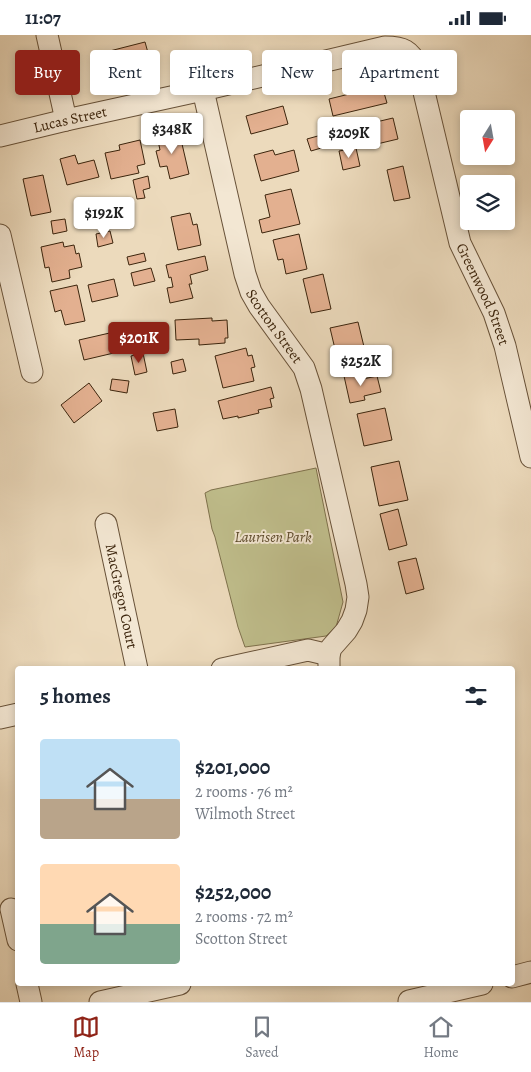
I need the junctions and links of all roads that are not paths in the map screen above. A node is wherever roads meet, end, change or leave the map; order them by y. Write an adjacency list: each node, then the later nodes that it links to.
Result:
1 (47, 35): 6 (street)
2 (404, 49): 3 (street, Lucas Street); 10 (street, Greenwood Street)
3 (252, 78)
4 (180, 95): 6 (street, Lucas Street)
5 (204, 95): 12 (street, Scotton Street)
6 (66, 120): 7 (street, Lucas Street)
7 (0, 136)
8 (0, 235): 9 (street)
9 (32, 372)
10 (531, 457)
11 (106, 524): 13 (street, MacGregor Court)
12 (329, 662): 14 (street)
13 (137, 666)
14 (236, 666)
15 (15, 715): 16 (street)
16 (0, 718)
17 (11, 909): 18 (street)
18 (15, 927)
19 (531, 972): 20 (street)
20 (515, 976)
21 (27, 986): 25 (street)
22 (171, 986): 26 (street)
23 (470, 986): 24 (street)
24 (408, 996)
25 (31, 1002)
26 (100, 1002)

